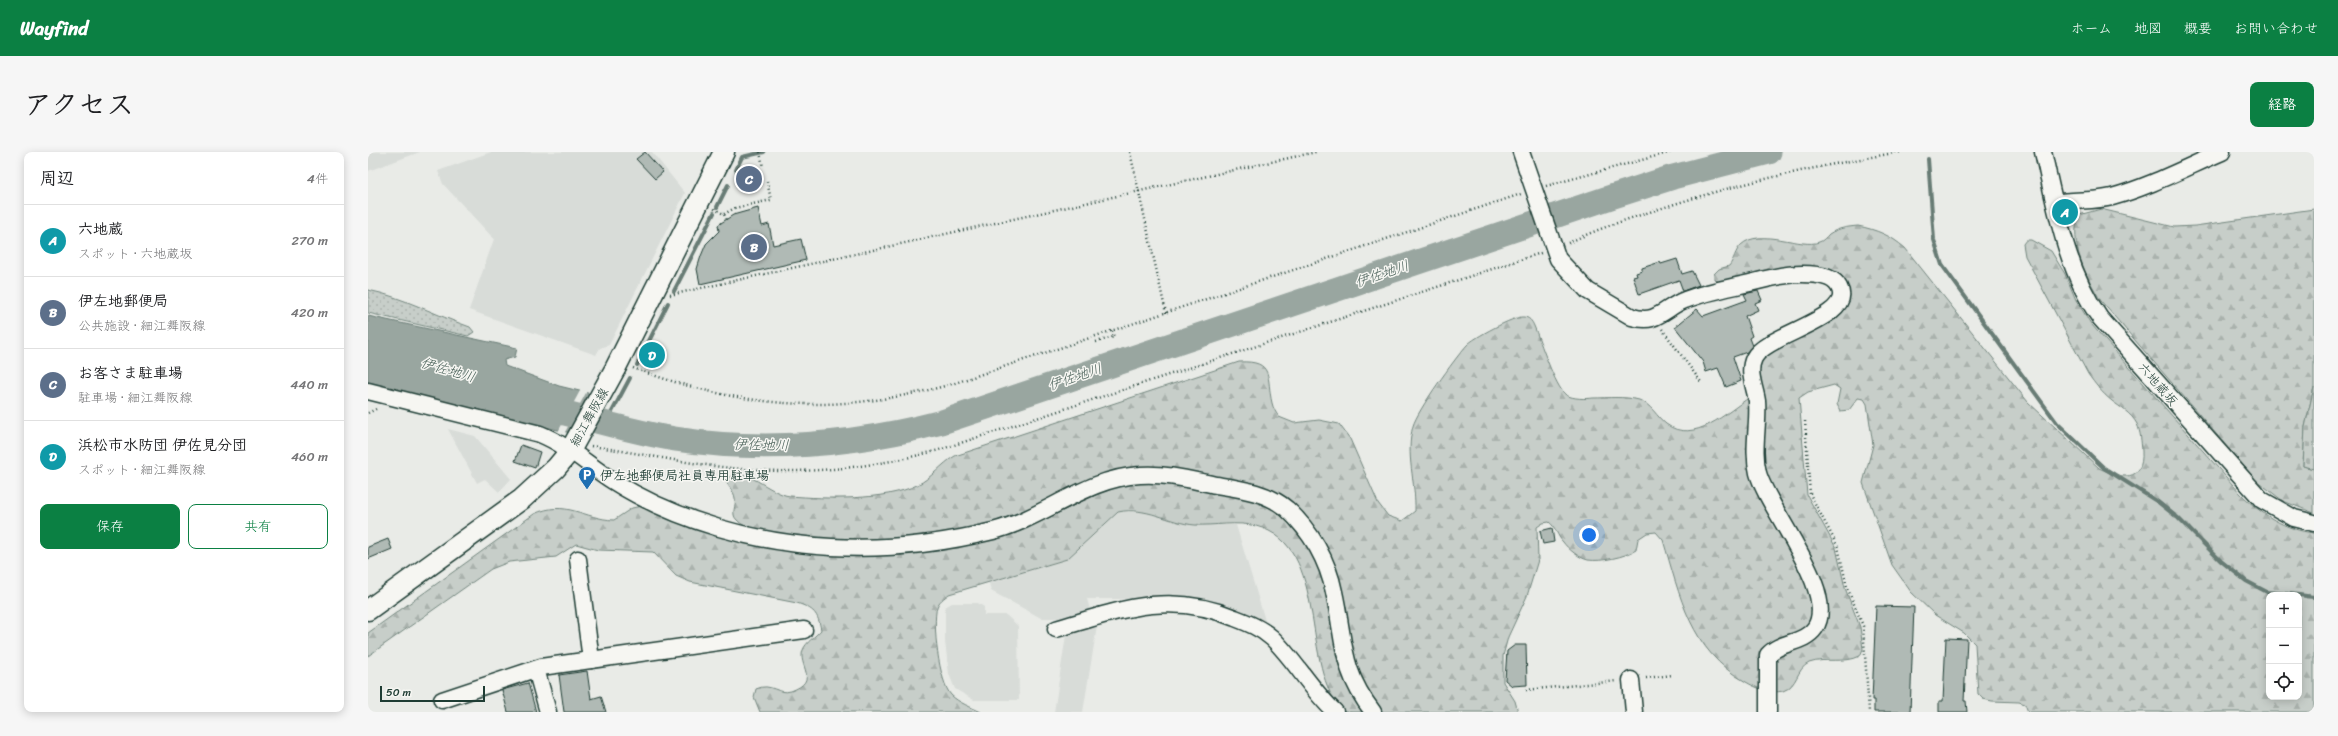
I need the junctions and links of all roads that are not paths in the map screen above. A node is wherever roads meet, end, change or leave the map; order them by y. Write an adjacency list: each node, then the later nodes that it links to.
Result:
1 (724, 152): 7 (main road, 細江舞阪線)
2 (1521, 152): 21 (street)
3 (2043, 152): 5 (street, 六地蔵坂)
4 (2222, 152): 5 (street)
5 (2055, 203): 8 (street, 六地蔵坂)
6 (368, 392): 7 (street)
7 (575, 444): 10 (main road, 細江舞阪線); 19 (street)
8 (2314, 523)
9 (578, 559): 13 (street)
10 (368, 610)
11 (1056, 629): 18 (street)
12 (804, 630): 13 (street)
13 (591, 660): 14 (street)
14 (536, 669): 16 (street); 17 (street)
15 (1630, 680): 20 (street)
16 (442, 700)
17 (548, 712)
18 (1335, 712)
19 (1373, 712)
20 (1634, 712)
21 (1768, 712)

